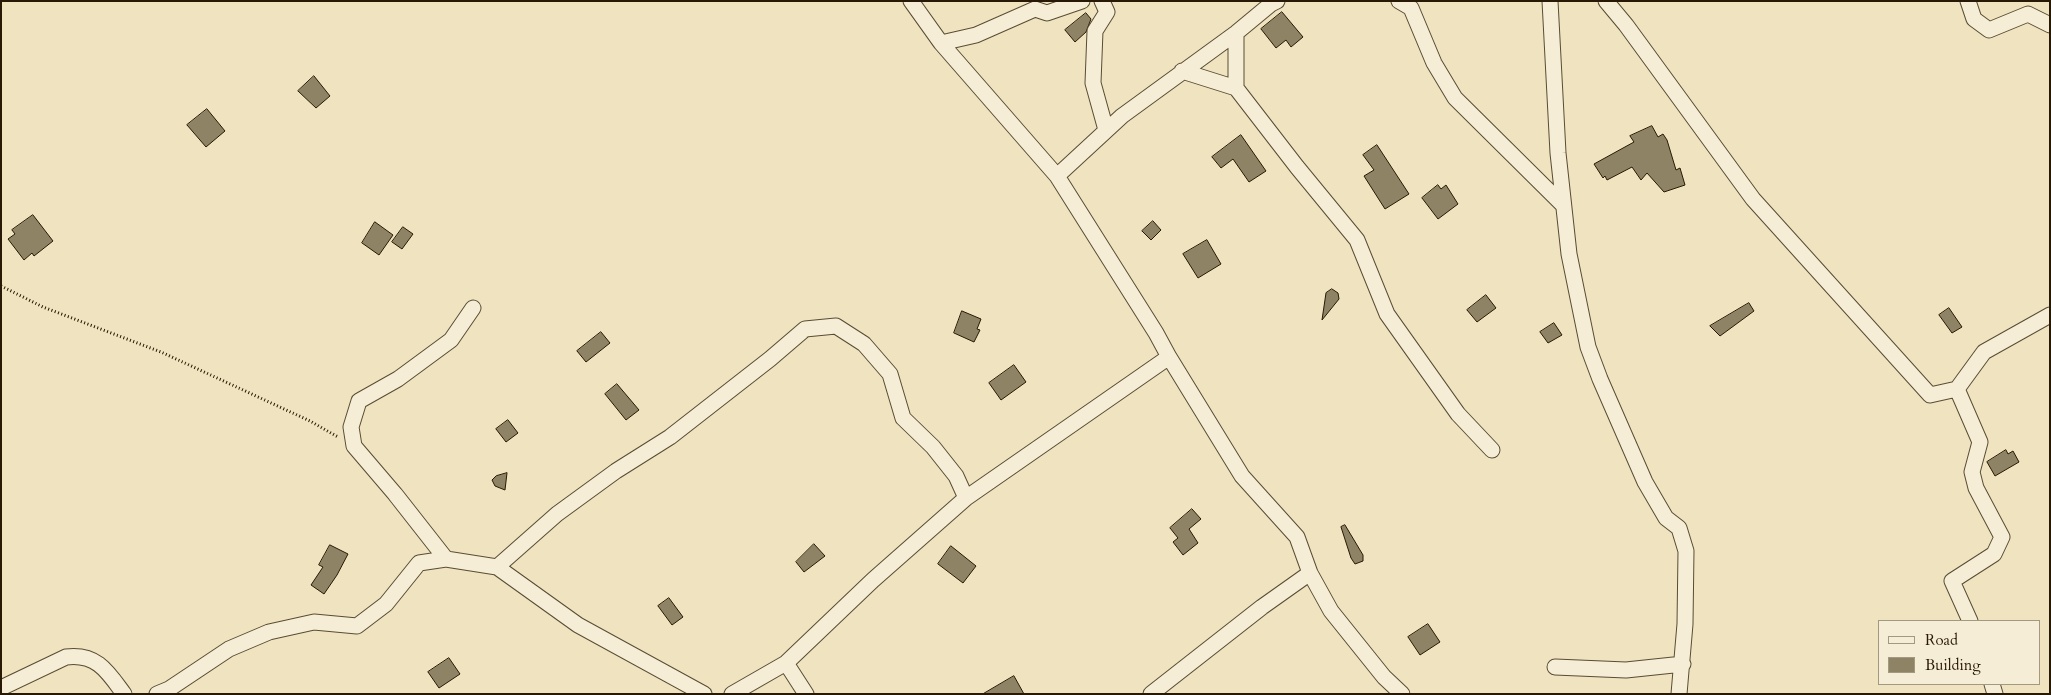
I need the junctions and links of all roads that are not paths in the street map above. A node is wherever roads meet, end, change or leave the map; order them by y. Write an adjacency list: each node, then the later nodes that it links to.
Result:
1 (911, 1): 11 (street)
2 (1082, 1): 11 (street)
3 (1102, 1): 14 (street)
4 (1277, 1): 10 (street)
5 (1399, 1): 16 (street)
6 (1550, 1): 16 (street)
7 (1606, 1): 20 (street)
8 (1968, 1): 9 (street)
9 (2050, 25)
10 (1236, 33): 12 (street); 13 (street)
11 (942, 43): 15 (street)
12 (1182, 71): 13 (street); 14 (street)
13 (1236, 88): 21 (street)
14 (1106, 130): 15 (street)
15 (1056, 176): 19 (street)
16 (1563, 205): 28 (street)
17 (473, 308): 23 (street)
18 (2050, 315): 20 (street)
19 (1169, 357): 22 (street); 25 (street)
20 (1957, 389): 26 (street)
21 (1492, 450)
22 (966, 498): 24 (street); 27 (street)
23 (446, 559): 24 (street); 32 (street)
24 (497, 566): 33 (street)
25 (1310, 573): 36 (street); 37 (street)
26 (1970, 620)
27 (786, 663): 34 (street); 35 (street)
28 (1682, 664): 29 (street); 38 (street)
29 (1555, 667)
30 (4, 687): 31 (street)
31 (124, 694)
32 (157, 694)
33 (704, 694)
34 (732, 694)
35 (806, 694)
36 (1151, 694)
37 (1402, 694)
38 (1680, 694)

